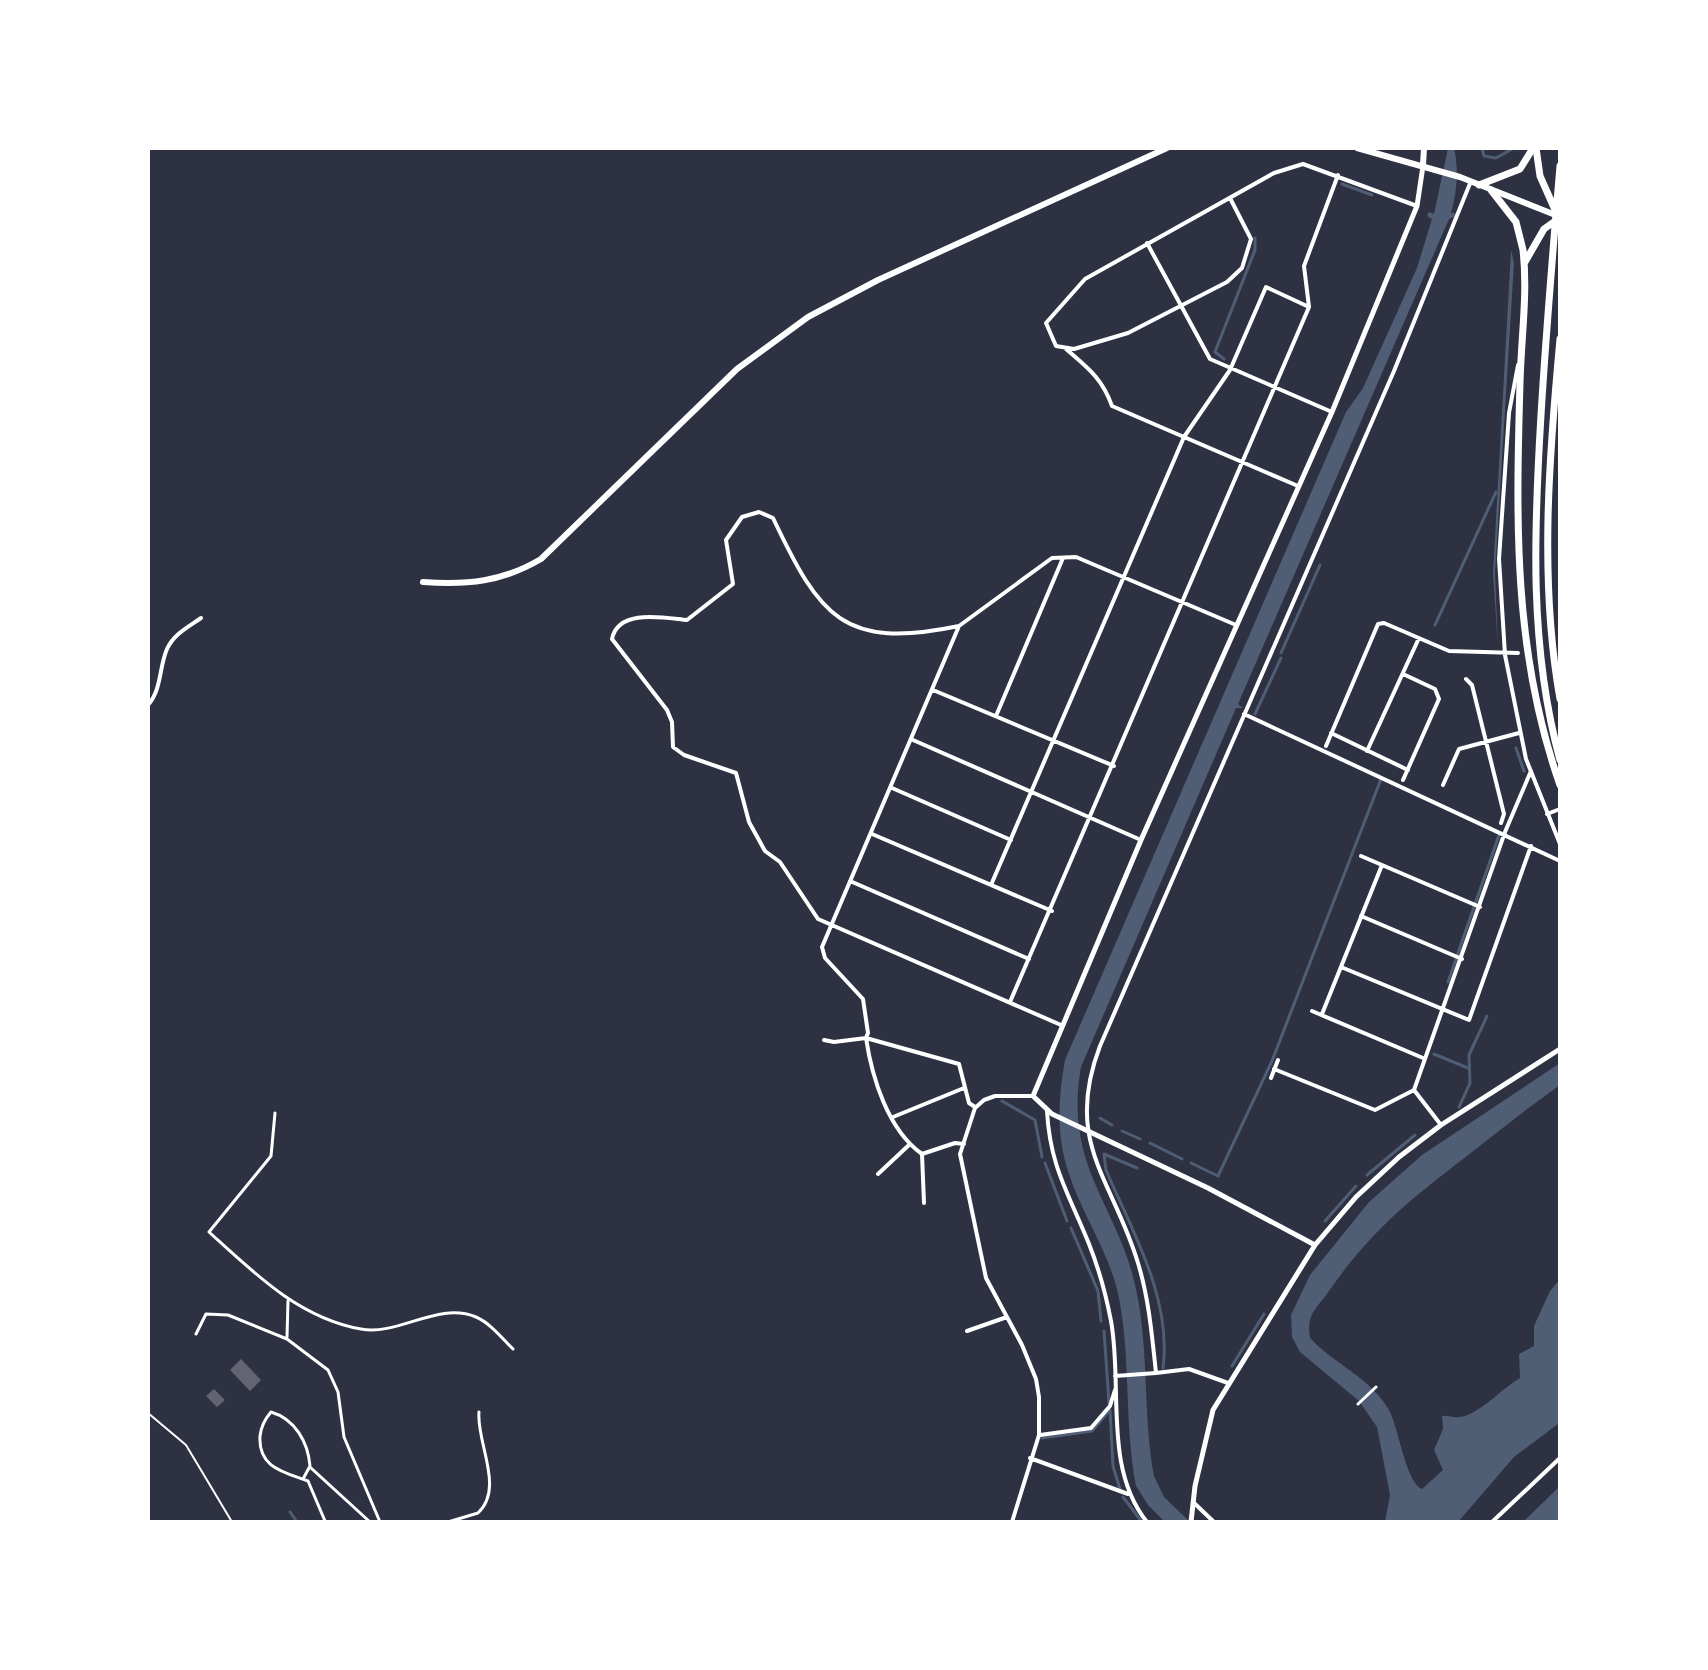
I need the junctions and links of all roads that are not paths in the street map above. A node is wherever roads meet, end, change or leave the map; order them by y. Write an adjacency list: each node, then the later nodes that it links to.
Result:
1 (1167, 148): 29 (main road)
2 (1357, 148): 5 (main road)
3 (1424, 148): 5 (main road)
4 (1534, 148): 9 (highway); 13 (highway)
5 (1423, 165): 8 (main road); 12 (street)
6 (1560, 166): 51 (highway)
7 (1338, 175): 11 (street); 12 (street); 17 (street)
8 (1471, 181): 9 (main road); 42 (street)
9 (1479, 185): 10 (main road)
10 (1491, 190): 13 (main road); 15 (highway)
11 (1230, 198): 14 (street); 16 (street)
12 (1417, 206): 23 (street)
13 (1560, 217): 15 (highway)
14 (1147, 242): 16 (street); 19 (street)
15 (1525, 264): 20 (highway)
16 (1181, 305): 19 (street); 21 (street)
17 (1309, 307): 21 (street); 22 (street)
18 (1560, 339): 40 (highway)
19 (1064, 347): 24 (street)
20 (1520, 356): 36 (street); 57 (highway)
21 (1230, 370): 22 (street); 24 (street)
22 (1275, 388): 23 (street); 25 (street)
23 (1332, 412): 26 (street)
24 (1184, 437): 25 (street); 28 (street)
25 (1243, 462): 26 (street); 30 (street)
26 (1298, 486): 32 (street)
27 (1063, 558): 28 (street); 33 (street); 43 (street)
28 (1125, 577): 30 (street); 47 (street)
29 (423, 582)
30 (1183, 602): 32 (street); 52 (street)
31 (201, 618): 41 (street)
32 (1236, 625): 67 (street)
33 (959, 626): 39 (street); 78 (street)
34 (1419, 638): 36 (street); 37 (street); 44 (street)
35 (1518, 653): 36 (street)
36 (1505, 655): 45 (street)
37 (1403, 674): 50 (street); 53 (street)
38 (1466, 679): 48 (street)
39 (933, 690): 43 (street); 46 (street)
40 (1560, 699)
41 (148, 705)
42 (1244, 714): 64 (street); 102 (street)
43 (996, 716): 47 (street)
44 (1331, 733): 49 (street); 50 (street)
45 (1519, 733): 48 (street); 54 (street)
46 (912, 740): 58 (street); 59 (street)
47 (1054, 741): 52 (street); 59 (street)
48 (1486, 741): 56 (street); 63 (street)
49 (1326, 746)
50 (1367, 751): 53 (street)
51 (1560, 760)
52 (1114, 766): 62 (street)
53 (1408, 770): 55 (street)
54 (1531, 771): 61 (street); 64 (street)
55 (1403, 780)
56 (1443, 785)
57 (1560, 785)
58 (892, 788): 65 (street); 66 (street)
59 (1033, 790): 62 (street); 66 (street)
60 (1560, 809): 61 (street)
61 (1547, 814): 68 (street)
62 (1092, 816): 67 (street); 76 (street)
63 (1501, 823)
64 (1505, 832): 69 (street); 75 (street)
65 (872, 834): 73 (street); 74 (street)
66 (1011, 840): 74 (street)
67 (1141, 840): 86 (street)
68 (1560, 844)
69 (1531, 846): 71 (street); 83 (street)
70 (1361, 856): 72 (street)
71 (1560, 861)
72 (1382, 865): 75 (street); 77 (street)
73 (850, 881): 78 (street); 79 (street)
74 (991, 885): 76 (street)
75 (1480, 907): 80 (street)
76 (1052, 911): 79 (street)
77 (1361, 916): 80 (street); 81 (street)
78 (833, 927): 82 (street); 87 (street)
79 (1029, 959): 82 (street)
80 (1462, 959): 83 (street)
81 (1341, 967): 83 (street); 85 (street)
82 (1010, 1002): 86 (street)
83 (1443, 1009): 90 (street)
84 (1312, 1011): 85 (street)
85 (1322, 1014): 90 (street)
86 (1061, 1025): 96 (street)
87 (866, 1038): 88 (street); 94 (street); 100 (street)
88 (824, 1040)
89 (1560, 1049): 101 (street)
90 (1423, 1058): 95 (street)
91 (1278, 1060): 92 (street)
92 (1274, 1069): 93 (street); 95 (street)
93 (1271, 1078)
94 (964, 1088): 97 (street); 100 (street)
95 (1414, 1090): 101 (street)
96 (1033, 1096): 97 (street); 98 (street)
97 (975, 1108): 103 (street)
98 (1050, 1112): 102 (street); 116 (street)
99 (275, 1113): 109 (street)
100 (893, 1117): 104 (street)
101 (1441, 1125): 108 (street)
102 (1086, 1129): 108 (street); 115 (street)
103 (964, 1144): 105 (street); 110 (street)
104 (909, 1145): 105 (street); 106 (street)
105 (922, 1154): 107 (street)
106 (878, 1174)
107 (924, 1203)
108 (1315, 1245): 117 (street)
109 (288, 1301): 113 (street); 114 (street)
110 (1007, 1317): 111 (street); 122 (street)
111 (967, 1331)
112 (196, 1334): 113 (street)
113 (287, 1339): 132 (street)
114 (513, 1349)
115 (1156, 1373): 116 (street); 117 (street)
116 (1115, 1376): 118 (street)
117 (1228, 1383): 128 (street)
118 (1116, 1387): 122 (street); 127 (street)
119 (1376, 1387): 120 (street)
120 (1358, 1404)
121 (479, 1412): 133 (street)
122 (1039, 1435): 123 (street)
123 (1030, 1458): 127 (street); 134 (street)
124 (1560, 1458): 138 (street)
125 (310, 1466): 126 (street); 126 (street); 131 (street)
126 (303, 1479): 129 (street)
127 (1128, 1494): 135 (street)
128 (1193, 1502): 136 (street); 137 (street)
129 (324, 1521): 130 (street)
130 (335, 1522)
131 (370, 1522)
132 (380, 1522)
133 (448, 1522)
134 (1012, 1522)
135 (1147, 1522)
136 (1191, 1522)
137 (1214, 1522)
138 (1492, 1522)

